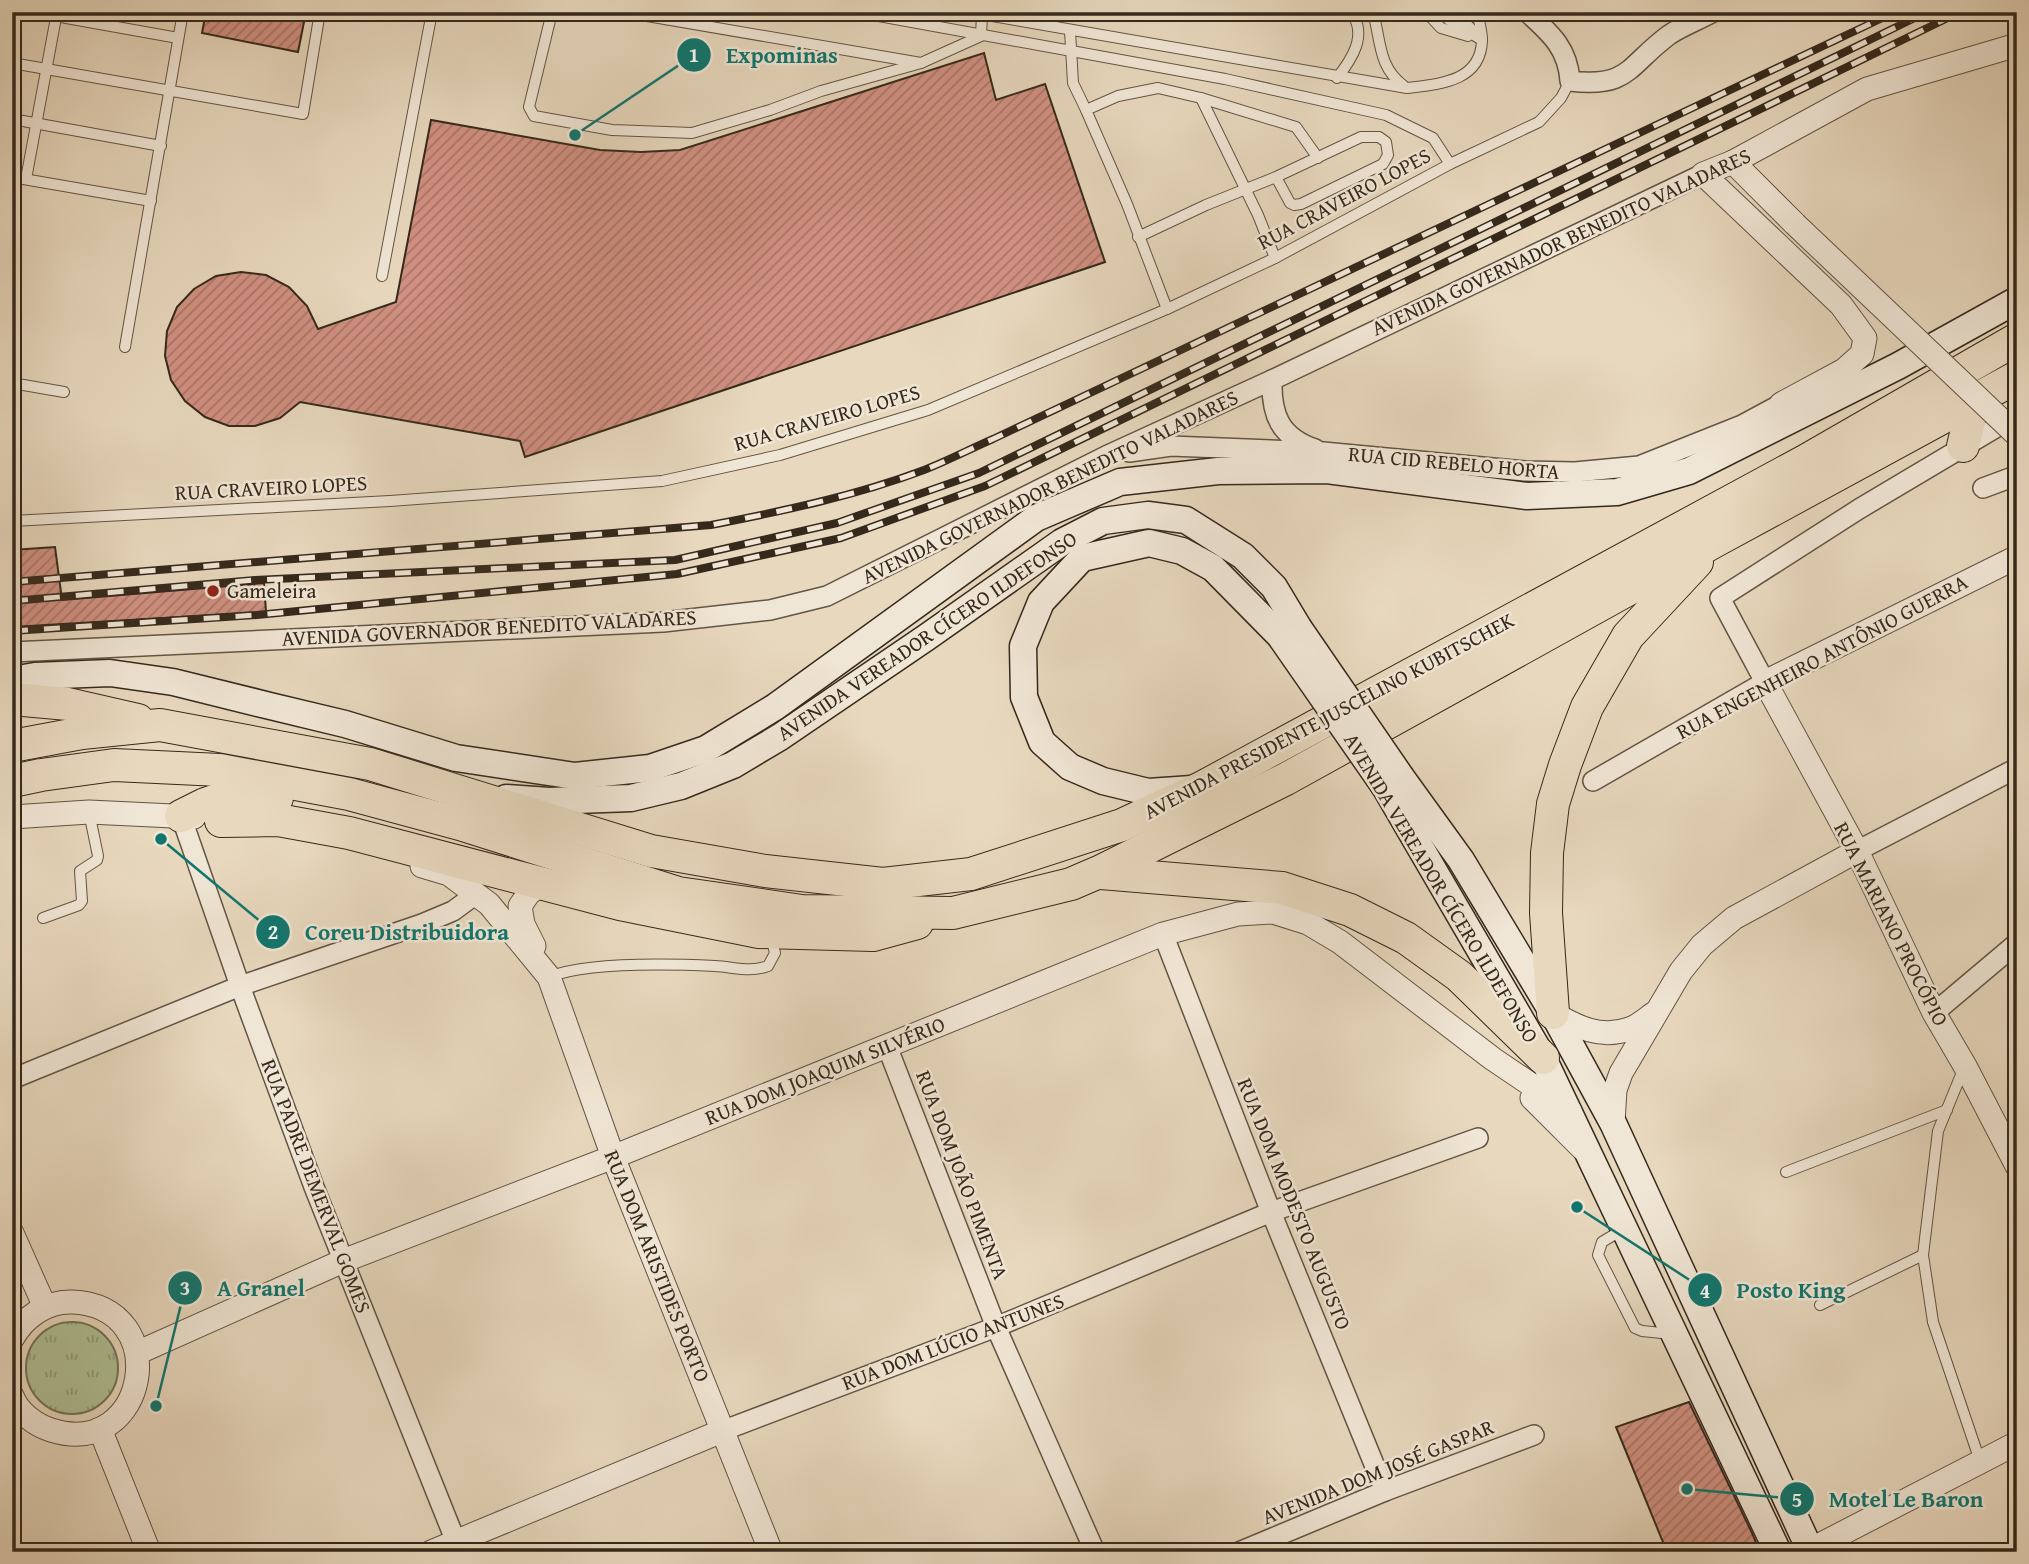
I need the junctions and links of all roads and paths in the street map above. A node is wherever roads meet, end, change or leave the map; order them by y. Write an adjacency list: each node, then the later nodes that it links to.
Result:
1 (33, 12): 18 (lane)
2 (183, 12): 22 (lane)
3 (320, 12): 32 (lane)
4 (432, 12): 49 (lane)
5 (552, 12): 27 (lane)
6 (624, 12): 27 (lane)
7 (857, 12): 21 (lane)
8 (969, 12): 19 (lane)
9 (1351, 12): 29 (lane)
10 (1373, 12): 31 (lane)
11 (1426, 12): 23 (lane)
12 (1441, 12): 23 (lane)
13 (1455, 12): 23 (lane)
14 (1471, 12): 23 (lane)
15 (1477, 12): 23 (lane)
16 (1527, 12): 30 (street)
17 (1713, 12): 30 (street)
18 (57, 14): 22 (lane); 28 (lane)
19 (982, 15): 20 (lane); 21 (lane)
20 (1070, 32): 25 (lane); 29 (lane)
21 (981, 36): 25 (lane); 27 (lane)
22 (178, 38): 32 (lane)
23 (1482, 40): 31 (lane)
24 (2017, 45): 39 (street, AVENIDA GOVERNADOR BENEDITO VALADARES)
25 (1070, 51): 34 (lane); 40 (lane)
26 (12, 62): 28 (lane)
27 (920, 63)
28 (47, 69): 32 (lane); 36 (lane)
29 (1337, 78): 31 (lane)
30 (1570, 81): 40 (lane, RUA CRAVEIRO LOPES)
31 (1407, 88)
32 (170, 90): 37 (lane)
33 (1201, 98): 34 (lane); 38 (lane); 45 (lane)
34 (1086, 110): 47 (lane)
35 (12, 119): 36 (lane)
36 (36, 123): 37 (lane); 44 (lane)
37 (161, 146): 46 (lane)
38 (1318, 158): 43 (lane); 43 (lane)
39 (1732, 162): 41 (street, AVENIDA GOVERNADOR BENEDITO VALADARES); 61 (street, bridge)
40 (1450, 164): 48 (lane, RUA CRAVEIRO LOPES)
41 (1703, 174): 54 (street, AVENIDA GOVERNADOR BENEDITO VALADARES); 58 (street, RUA CID REBELO HORTA)
42 (12, 177): 44 (lane)
43 (1276, 177): 45 (lane)
44 (26, 179): 46 (lane)
45 (1246, 190): 47 (lane); 48 (lane)
46 (151, 201): 53 (lane)
47 (1138, 237): 51 (lane)
48 (1275, 258): 51 (lane, RUA CRAVEIRO LOPES)
49 (382, 276)
50 (2017, 300): 60 (main road)
51 (1167, 309): 69 (lane, RUA CRAVEIRO LOPES)
52 (2017, 339): 83 (highway, AVENIDA PRESIDENTE JUSCELINO KUBITSCHEK)
53 (125, 347)
54 (1272, 380): 63 (street, RUA CID REBELO HORTA); 64 (street, AVENIDA GOVERNADOR BENEDITO VALADARES)
55 (12, 383): 57 (lane)
56 (2000, 391): 62 (highway); 70 (highway, AVENIDA PRESIDENTE JUSCELINO KUBITSCHEK)
57 (64, 392)
58 (1782, 404): 60 (street); 65 (street, RUA CID REBELO HORTA)
59 (2017, 415): 62 (street)
60 (1765, 433): 67 (main road)
61 (2017, 435)
62 (1964, 446): 75 (street)
63 (1323, 452): 64 (street, RUA CID REBELO HORTA); 65 (street, RUA CID REBELO HORTA)
64 (1106, 456): 73 (street, AVENIDA GOVERNADOR BENEDITO VALADARES)
65 (1375, 456): 67 (street)
66 (2017, 477): 68 (street)
67 (1416, 482): 74 (main road)
68 (1983, 488)
69 (12, 521)
70 (1719, 539): 91 (highway, AVENIDA PRESIDENTE JUSCELINO KUBITSCHEK); 103 (highway)
71 (2017, 557): 75 (street, RUA ENGENHEIRO ANTÔNIO GUERRA)
72 (1289, 631): 82 (main road, AVENIDA VEREADOR CÍCERO ILDEFONSO, bridge); 83 (main road, AVENIDA VEREADOR CÍCERO ILDEFONSO); 85 (main road, AVENIDA VEREADOR CÍCERO ILDEFONSO)
73 (12, 652)
74 (12, 680)
75 (1765, 682): 81 (street, RUA ENGENHEIRO ANTÔNIO GUERRA); 90 (street, RUA MARIANO PROCÓPIO)
76 (12, 699): 77 (highway)
77 (159, 725): 78 (highway, AVENIDA PRESIDENTE JUSCELINO KUBITSCHEK); 85 (highway, AVENIDA PRESIDENTE JUSCELINO KUBITSCHEK)
78 (12, 746)
79 (2017, 768): 90 (street)
80 (12, 781): 84 (highway, AVENIDA PRESIDENTE JUSCELINO KUBITSCHEK)
81 (1593, 781)
82 (1393, 782): 103 (main road, AVENIDA VEREADOR CÍCERO ILDEFONSO); 106 (main road, AVENIDA VEREADOR CÍCERO ILDEFONSO)
83 (1201, 789): 85 (highway, AVENIDA PRESIDENTE JUSCELINO KUBITSCHEK)
84 (349, 794): 85 (highway, AVENIDA PRESIDENTE JUSCELINO KUBITSCHEK); 87 (highway)
85 (463, 809): 94 (highway); 95 (highway, AVENIDA PRESIDENTE JUSCELINO KUBITSCHEK)
86 (89, 812): 87 (street); 88 (street); 96 (lane)
87 (181, 816): 89 (street); 101 (street, RUA PADRE DEMERVAL GOMES)
88 (12, 817)
89 (221, 821): 92 (highway); 93 (street)
90 (1857, 851): 102 (street); 104 (street, RUA MARIANO PROCÓPIO)
91 (1099, 872): 95 (highway, AVENIDA PRESIDENTE JUSCELINO KUBITSCHEK); 106 (highway)
92 (542, 884): 94 (highway); 100 (street, RUA DOM ARISTIDES PORTO)
93 (476, 894): 100 (street, RUA DOM ARISTIDES PORTO); 101 (street)
94 (620, 904): 97 (highway)
95 (953, 913): 97 (highway)
96 (43, 918)
97 (759, 932): 100 (lane)
98 (1163, 934): 105 (street, RUA DOM JOAQUIM SILVÉRIO); 107 (street, RUA DOM JOAQUIM SILVÉRIO); 119 (street, RUA DOM MODESTO AUGUSTO)
99 (2017, 943): 104 (street)
100 (549, 977): 114 (street, RUA DOM ARISTIDES PORTO)
101 (240, 986): 109 (street); 123 (street, RUA PADRE DEMERVAL GOMES)
102 (1656, 1012): 103 (street); 112 (street)
103 (1553, 1013): 112 (main road, AVENIDA VEREADOR CÍCERO ILDEFONSO)
104 (1934, 1013): 108 (street, RUA MARIANO PROCÓPIO)
105 (887, 1046): 114 (street, RUA DOM JOAQUIM SILVÉRIO); 126 (street, RUA DOM JOÃO PIMENTA)
106 (1543, 1058): 111 (main road, AVENIDA VEREADOR CÍCERO ILDEFONSO)
107 (1493, 1059): 111 (street, RUA DOM JOAQUIM SILVÉRIO); 115 (street, RUA DOM JOAQUIM SILVÉRIO)
108 (1965, 1066): 110 (lane); 116 (street, RUA MARIANO PROCÓPIO)
109 (12, 1079)
110 (1947, 1110): 117 (lane); 122 (lane)
111 (1570, 1111): 115 (main road, AVENIDA VEREADOR CÍCERO ILDEFONSO); 118 (main road)
112 (1613, 1124): 118 (main road, AVENIDA VEREADOR CÍCERO ILDEFONSO)
113 (1478, 1138): 119 (street, RUA DOM LÚCIO ANTUNES)
114 (613, 1157): 123 (street, RUA DOM JOAQUIM SILVÉRIO); 132 (street, RUA DOM ARISTIDES PORTO)
115 (1592, 1158): 120 (main road, AVENIDA VEREADOR CÍCERO ILDEFONSO)
116 (2017, 1166)
117 (1786, 1172)
118 (1639, 1181): 138 (main road, AVENIDA VEREADOR CÍCERO ILDEFONSO)
119 (1271, 1212): 126 (street, RUA DOM LÚCIO ANTUNES); 136 (street, RUA DOM MODESTO AUGUSTO)
120 (1625, 1228): 127 (main road, AVENIDA VEREADOR CÍCERO ILDEFONSO); 127 (lane)
121 (12, 1233): 125 (street)
122 (1923, 1255): 124 (lane); 135 (lane)
123 (343, 1261): 129 (street, RUA DOM JOAQUIM SILVÉRIO); 137 (street, RUA PADRE DEMERVAL GOMES)
124 (1820, 1305)
125 (45, 1307): 128 (street); 129 (street)
126 (996, 1327): 132 (street, RUA DOM LÚCIO ANTUNES); 142 (street, RUA DOM JOÃO PIMENTA)
127 (1676, 1334): 144 (main road, AVENIDA VEREADOR CÍCERO ILDEFONSO)
128 (12, 1339)
129 (137, 1353): 131 (street)
130 (13, 1399): 131 (street)
131 (100, 1429): 139 (street)
132 (722, 1431): 137 (street, RUA DOM LÚCIO ANTUNES); 141 (street, RUA DOM ARISTIDES PORTO)
133 (1534, 1434): 136 (street, AVENIDA DOM JOSÉ GASPAR)
134 (2017, 1443): 135 (street)
135 (1980, 1461): 138 (street)
136 (1385, 1491): 143 (street, AVENIDA DOM JOSÉ GASPAR)
137 (458, 1547): 140 (street, RUA DOM LÚCIO ANTUNES)
138 (1809, 1551)
139 (149, 1552)
140 (430, 1552)
141 (771, 1552)
142 (1095, 1552)
143 (1239, 1552)
144 (1778, 1552)

